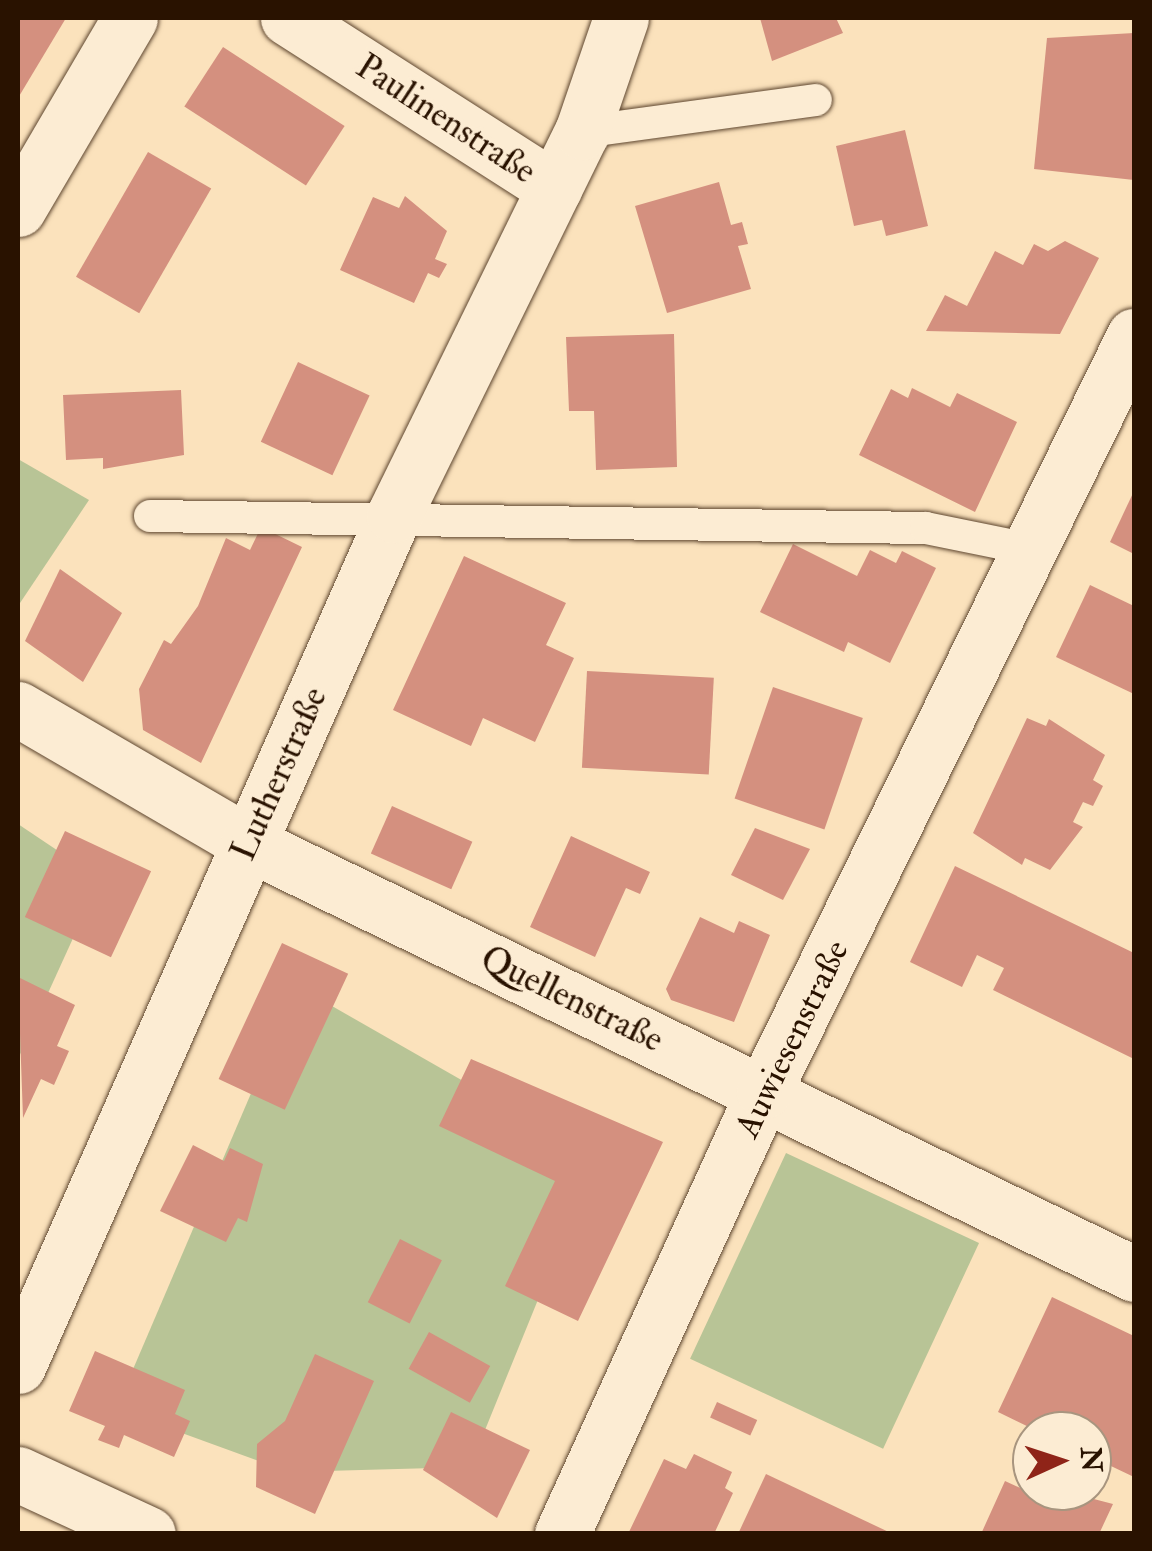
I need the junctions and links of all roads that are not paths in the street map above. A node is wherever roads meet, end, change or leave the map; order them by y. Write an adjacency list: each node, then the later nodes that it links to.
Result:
1 (130, 18): 7 (street)
2 (288, 18): 6 (street, Paulinenstraße)
3 (621, 18): 5 (street, Lutherstraße)
4 (816, 100): 5 (lane, Paulinenstraße)
5 (582, 132): 6 (street, Lutherstraße)
6 (554, 188): 9 (street, Lutherstraße)
7 (18, 209)
8 (1134, 336): 11 (street, Auwiesenstraße)
9 (394, 515): 10 (lane); 11 (lane); 13 (street, Lutherstraße)
10 (150, 516)
11 (1034, 550): 14 (street, Auwiesenstraße)
12 (18, 710): 13 (street, Quellenstraße)
13 (248, 843): 14 (street, Quellenstraße); 16 (street, Lutherstraße)
14 (764, 1091): 15 (street, Quellenstraße); 19 (street, Auwiesenstraße)
15 (1134, 1274)
16 (18, 1366)
17 (18, 1474): 18 (street)
18 (148, 1534)
19 (562, 1534)

